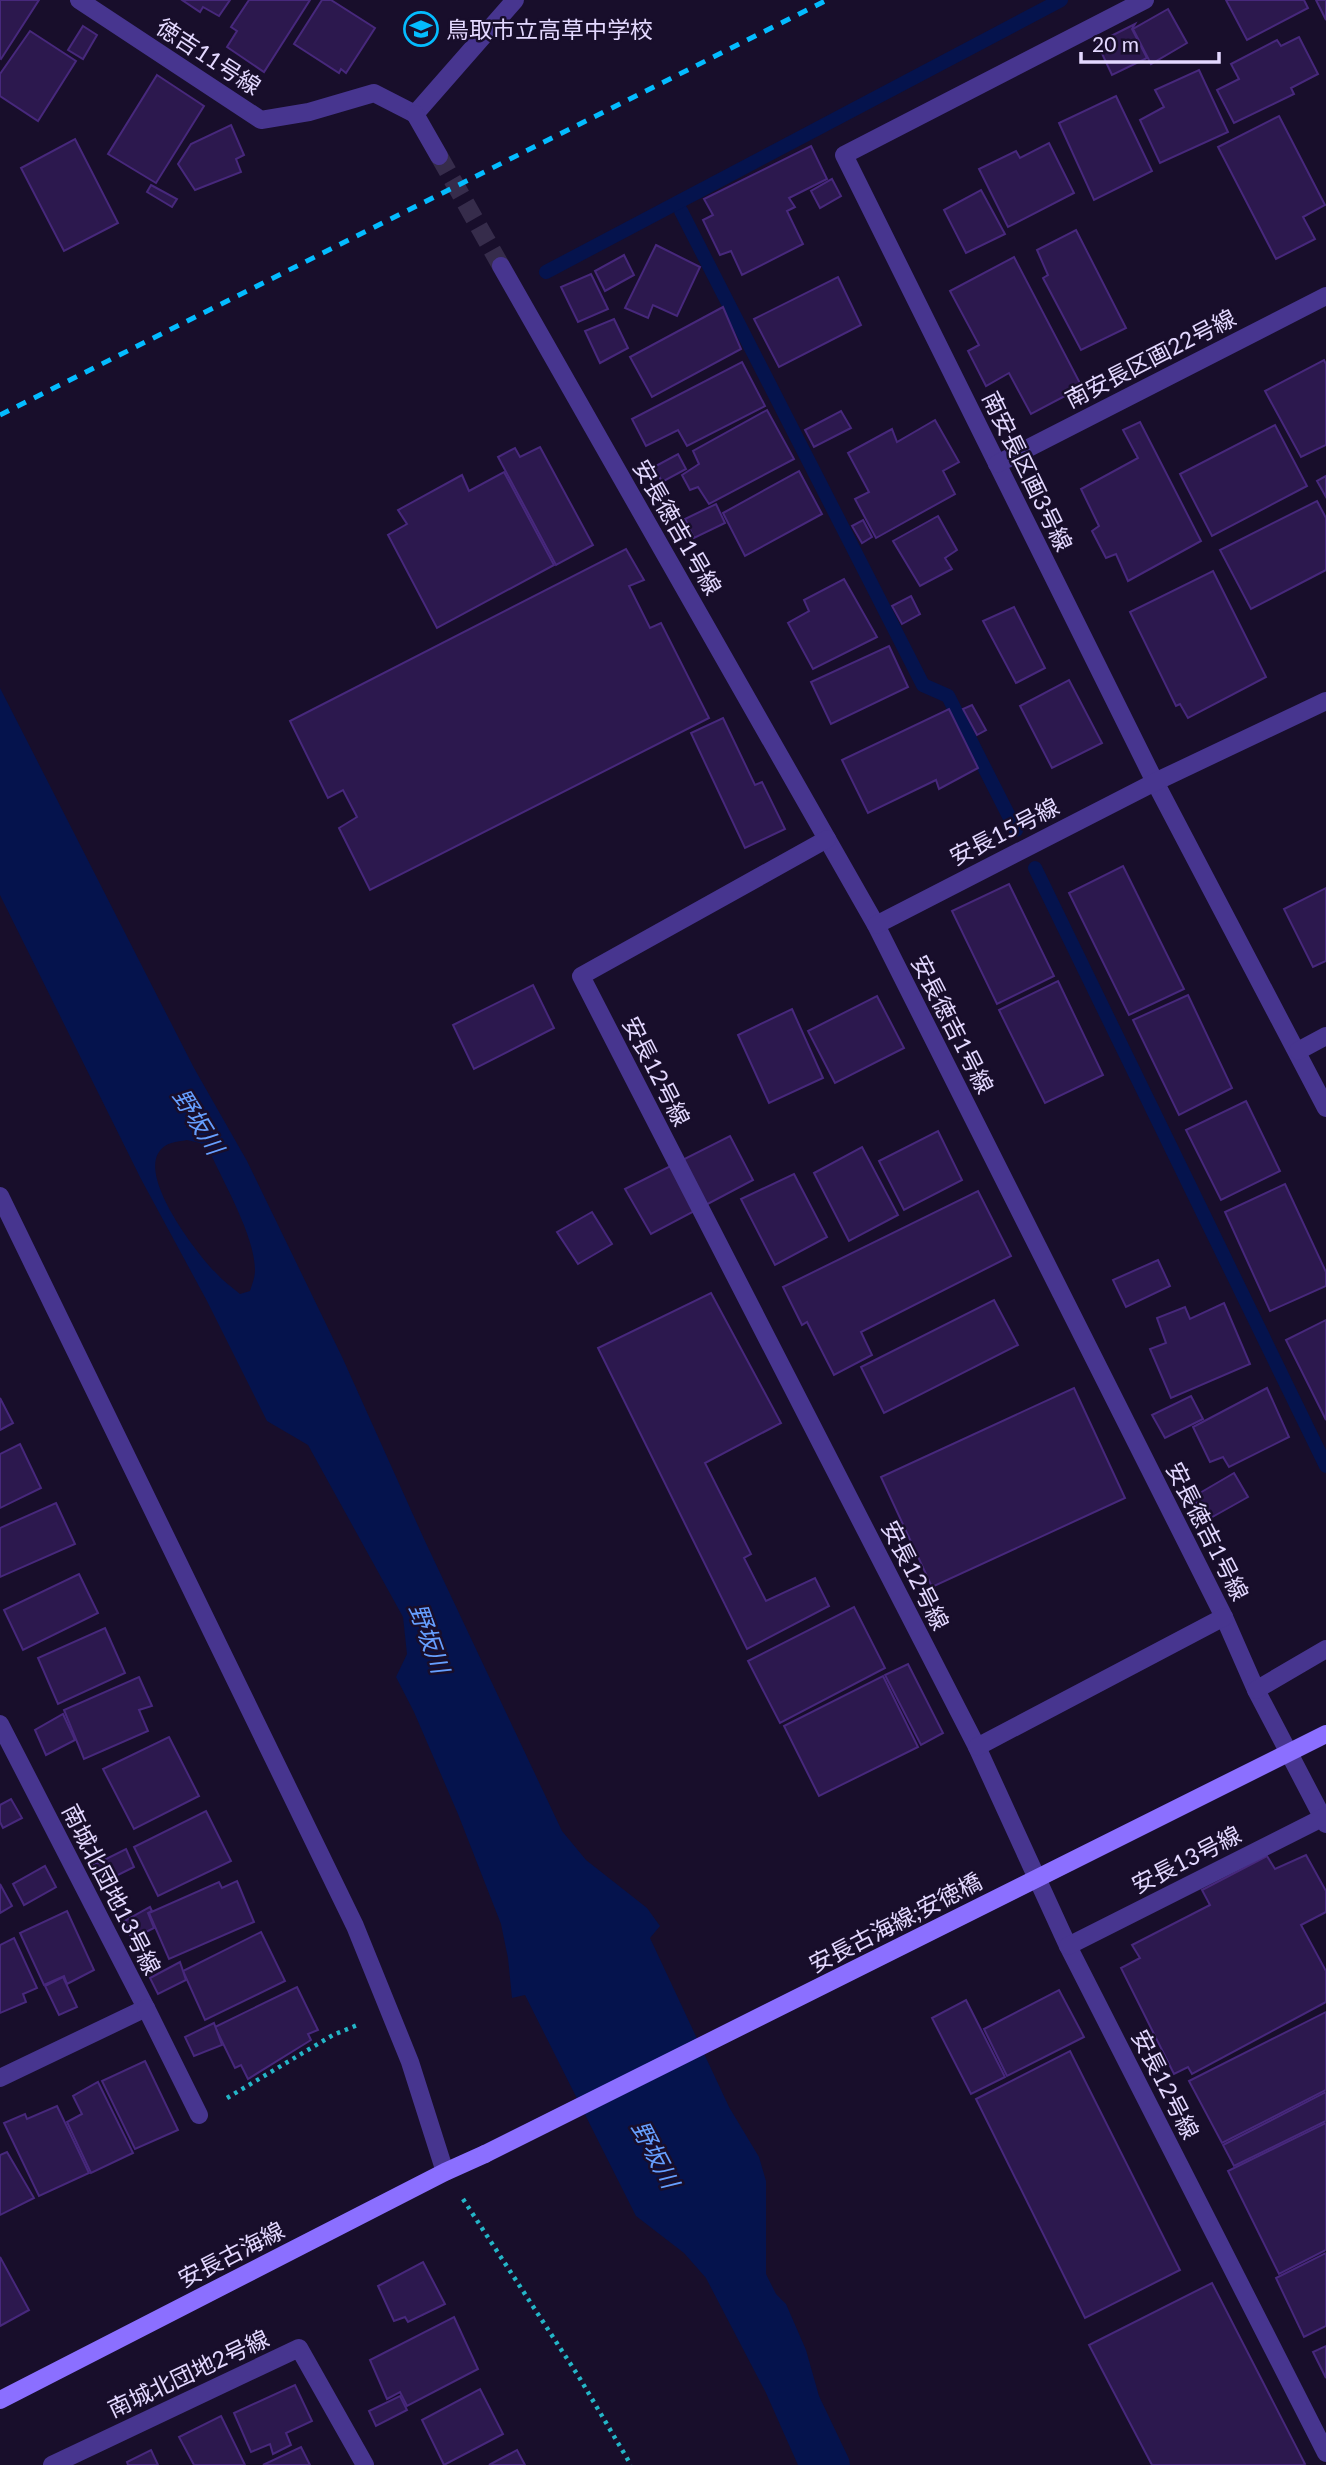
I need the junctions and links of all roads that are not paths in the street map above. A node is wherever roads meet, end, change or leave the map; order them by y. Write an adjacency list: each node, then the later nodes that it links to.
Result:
1 (79, 0): 4 (street, 徳吉11号線)
2 (515, 0): 4 (street)
3 (1145, 0): 8 (street, 南安長区画3号線)
4 (415, 114): 5 (street)
5 (439, 156)
6 (502, 266): 11 (street, 安長徳吉1号線)
7 (1326, 296): 8 (street, 南安長区画22号線)
8 (997, 464): 10 (street, 南安長区画3号線)
9 (1326, 701): 10 (street, 安長15号線)
10 (1155, 782): 12 (street, 安長15号線); 14 (street, 南安長区画3号線)
11 (827, 839): 12 (street, 安長徳吉1号線); 22 (street, 安長12号線)
12 (876, 925): 17 (street, 安長徳吉1号線)
13 (1326, 1036): 14 (street)
14 (1298, 1051): 15 (street, 南安長区画3号線)
15 (1326, 1108)
16 (0, 1196): 29 (street)
17 (1224, 1617): 19 (street, 安長徳吉1号線); 22 (street)
18 (1326, 1649): 19 (street)
19 (1256, 1690): 23 (street, 安長徳吉1号線)
20 (0, 1724): 25 (street, 南城北団地13号線)
21 (1326, 1734): 28 (street, 安長古海線;安徳橋, bridge)
22 (976, 1746): 24 (street, 安長12号線)
23 (1325, 1819): 24 (street, 安長13号線)
24 (1068, 1946): 31 (street, 安長12号線)
25 (146, 2008): 26 (street, 南城北団地13号線); 27 (street)
26 (0, 2078)
27 (199, 2115)
28 (485, 2154): 29 (street, 安長古海線)
29 (445, 2172): 30 (street, 安長古海線)
30 (0, 2400)
31 (1326, 2453)
32 (52, 2465): 33 (street, 南城北団地2号線)
33 (365, 2465)

